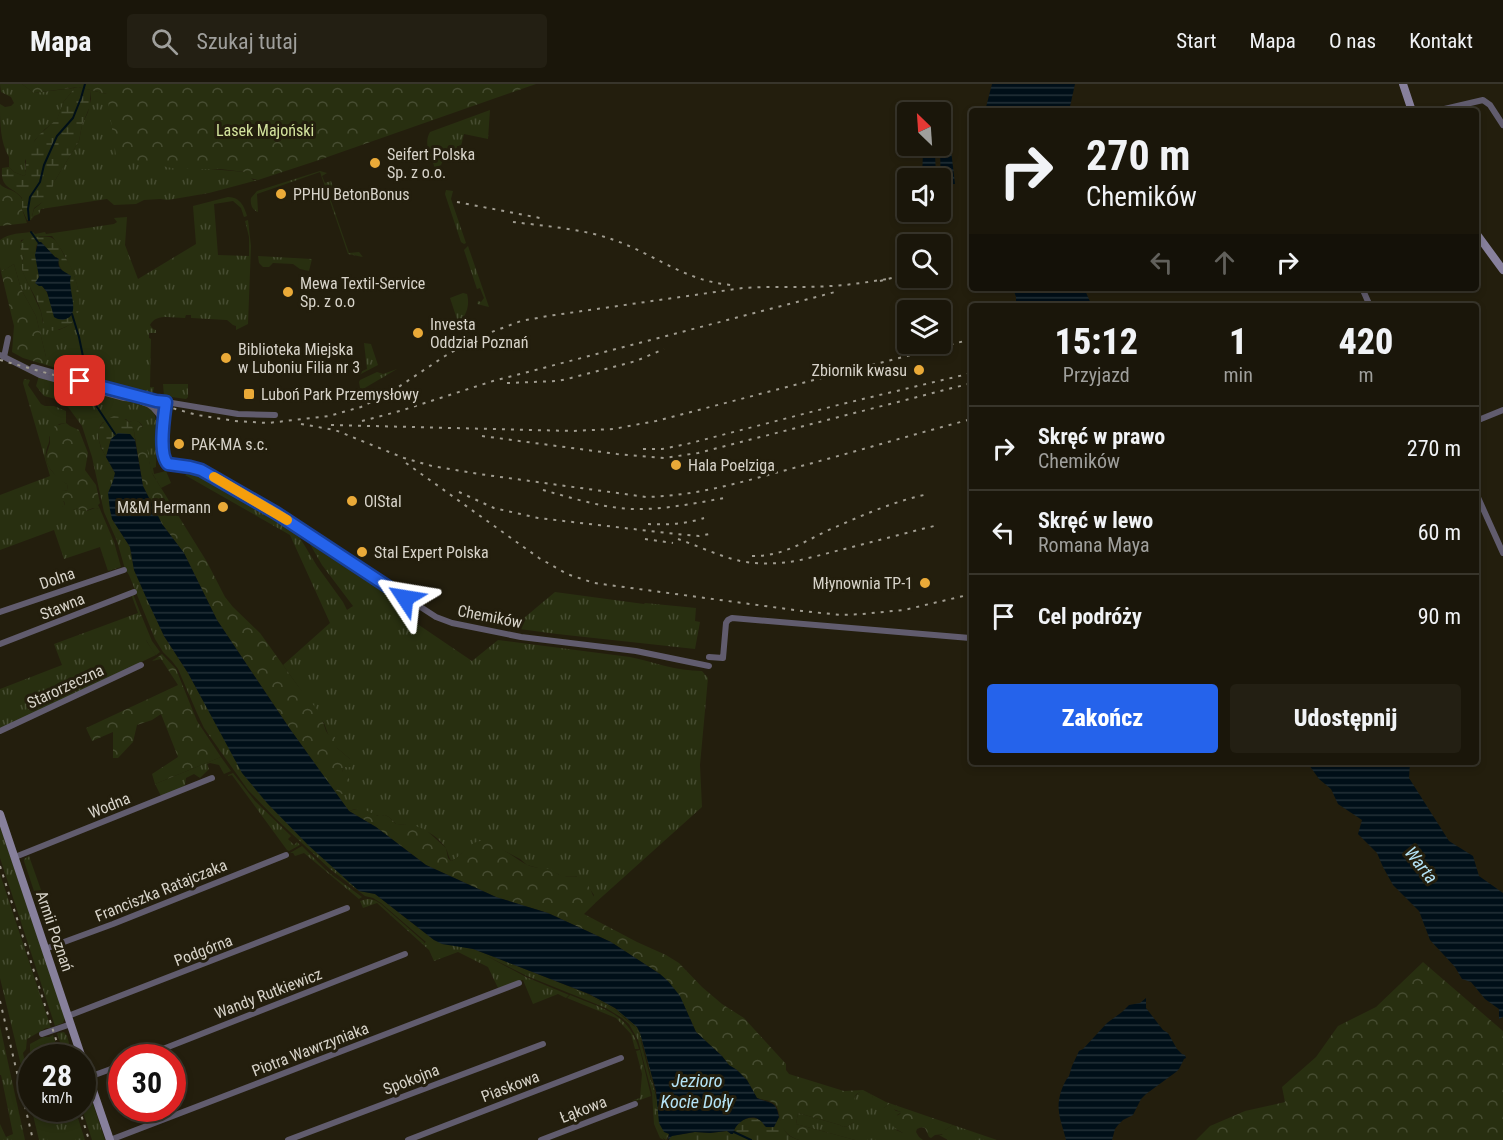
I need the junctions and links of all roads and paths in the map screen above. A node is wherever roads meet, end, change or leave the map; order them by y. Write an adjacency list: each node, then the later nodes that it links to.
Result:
1 (1403, 84): 2 (main road)
2 (1411, 108)
3 (1449, 108): 4 (street)
4 (1503, 124)
5 (1479, 237): 6 (main road)
6 (1503, 270)
7 (8, 338): 8 (street)
8 (4, 357): 9 (street)
9 (116, 393): 10 (street); 11 (street)
10 (124, 398): 11 (street); 16 (street)
11 (156, 401): 12 (street)
12 (166, 402): 14 (street); 16 (street, Chemików)
13 (1503, 410): 15 (street)
14 (275, 415)
15 (1479, 420)
16 (164, 424): 26 (street, Chemików)
17 (1479, 501): 18 (street)
18 (1503, 553)
19 (124, 570): 21 (street, Dolna)
20 (134, 592): 23 (street, Stawna)
21 (0, 612)
22 (969, 638): 24 (street)
23 (0, 644)
24 (709, 657)
25 (141, 665): 27 (street, Starorzeczna)
26 (709, 666)
27 (0, 731)
28 (212, 778): 31 (street, Wodna)
29 (0, 814): 31 (main road, Armii Poznań)
30 (286, 855): 33 (street, Franciszka Ratajczaka)
31 (15, 857): 33 (main road, Armii Poznań)
32 (347, 908): 36 (street, Podgórna)
33 (45, 949): 36 (main road, Armii Poznań)
34 (405, 954): 39 (street, Wandy Rutkiewicz)
35 (519, 983): 44 (street, Piotra Wawrzyniaka)
36 (70, 1020): 37 (street, Podgórna); 38 (main road, Armii Poznań)
37 (42, 1034)
38 (78, 1044)
39 (176, 1044)
40 (543, 1044): 45 (street, Spokojna)
41 (621, 1058): 46 (street, Piaskowa)
42 (96, 1098): 44 (main road, Armii Poznań)
43 (635, 1104): 47 (street, Łąkowa)
44 (110, 1140)
45 (288, 1140)
46 (408, 1140)
47 (541, 1140)

